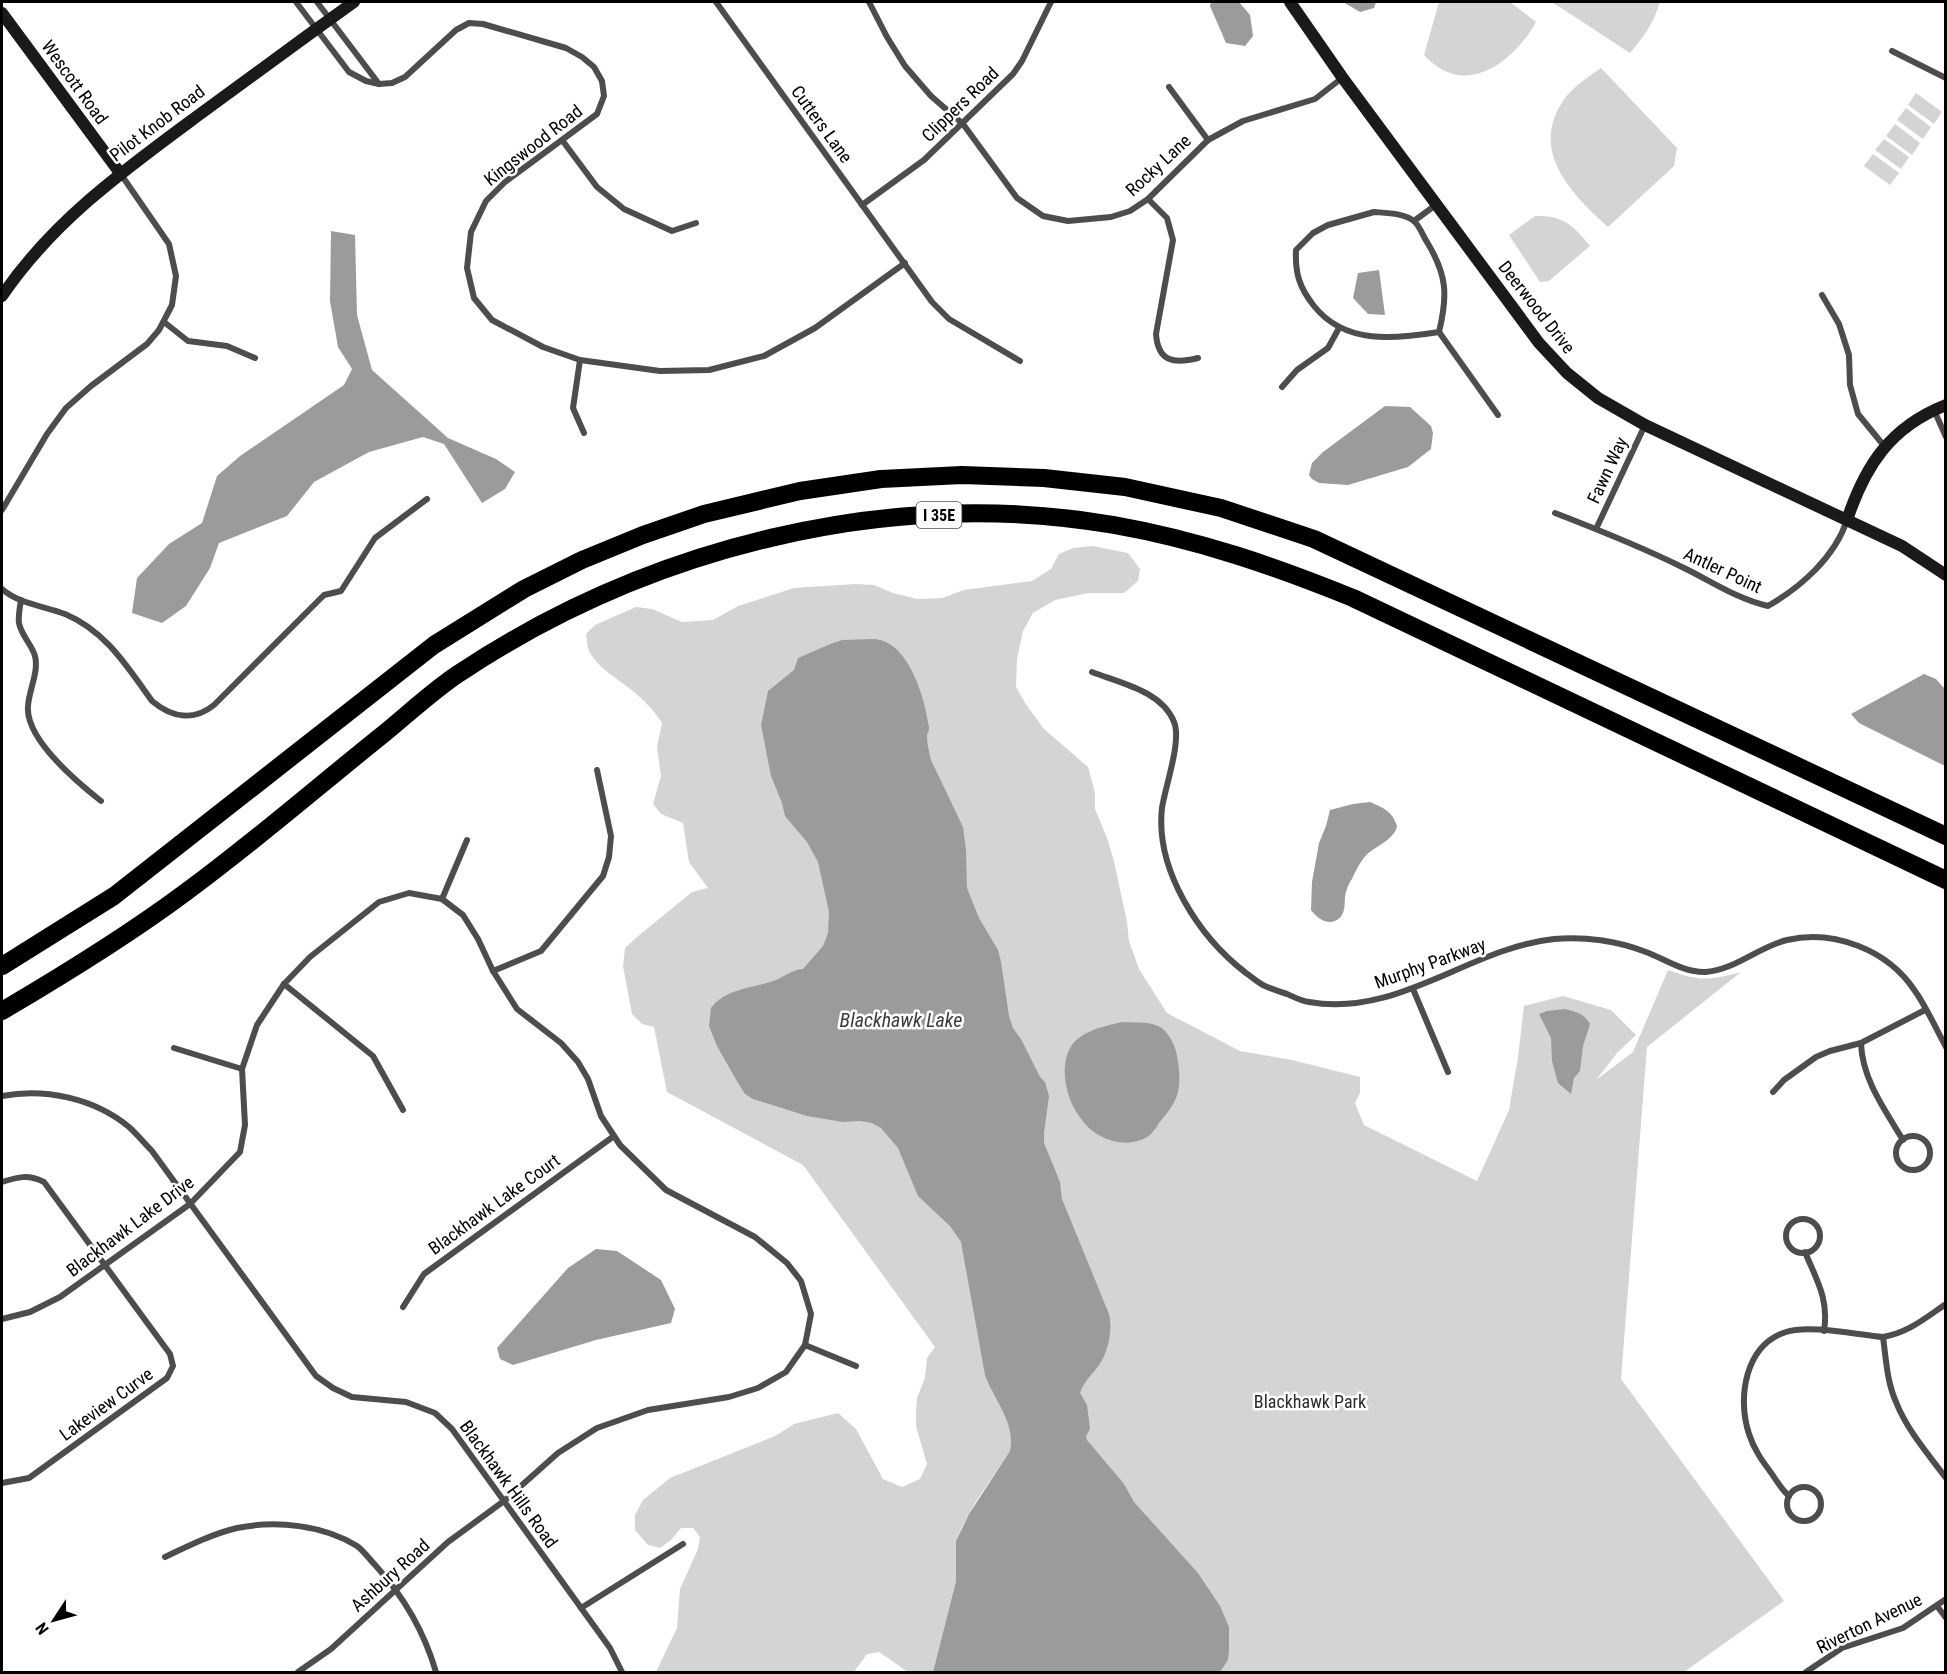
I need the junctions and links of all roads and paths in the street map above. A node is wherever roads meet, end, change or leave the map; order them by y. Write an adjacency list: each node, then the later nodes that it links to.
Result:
1 (296, 2): 10 (street)
2 (317, 2): 9 (street)
3 (354, 2): 9 (street, Pilot Knob Road)
4 (716, 2): 22 (street, Cutters Lane)
5 (869, 2): 16 (street, Rocky Lane)
6 (1052, 2): 16 (street, Clippers Road)
7 (1290, 2): 12 (street, Deerwood Drive)
8 (2, 13): 19 (street, Wescott Road)
9 (330, 19): 10 (street, Pilot Knob Road); 14 (street)
10 (316, 29): 14 (street); 19 (street, Pilot Knob Road)
11 (1892, 51): 13 (street)
12 (1342, 77): 18 (street, Rocky Lane); 21 (street, Deerwood Drive)
13 (1946, 78)
14 (379, 84): 17 (street, Kingswood Road)
15 (1169, 87): 18 (street)
16 (963, 124): 20 (street, Rocky Lane); 22 (street, Clippers Road)
17 (562, 140): 24 (street); 33 (street, Kingswood Road)
18 (1208, 140): 20 (street, Rocky Lane)
19 (120, 173): 27 (street, Pilot Knob Road); 28 (street)
20 (1148, 199): 32 (street)
21 (1437, 204): 23 (street); 38 (street, Deerwood Drive)
22 (862, 206): 25 (street, Cutters Lane)
23 (1414, 221): 29 (street); 30 (street)
24 (696, 223)
25 (905, 263): 33 (street, Kingswood Road); 34 (street, Cutters Lane)
26 (1822, 295): 41 (street)
27 (2, 296)
28 (164, 322): 31 (street); 43 (street)
29 (1339, 328): 30 (street); 35 (street)
30 (1439, 332): 37 (street)
31 (255, 358)
32 (1198, 358)
33 (580, 360): 39 (street)
34 (1020, 361)
35 (1282, 387)
36 (1940, 407): 40 (street); 41 (street)
37 (1498, 415)
38 (1645, 425): 45 (street, Deerwood Drive); 46 (street, Fawn Way)
39 (584, 433)
40 (1946, 437)
41 (1886, 447): 45 (street)
42 (427, 499): 49 (street)
43 (2, 510)
44 (1555, 513): 46 (street, Antler Point)
45 (1847, 520): 46 (street, Antler Point); 47 (street, Deerwood Drive)
46 (1596, 529)
47 (1946, 574)
48 (2, 589): 49 (street)
49 (21, 600): 52 (street)
50 (1092, 672): 60 (street, Murphy Parkway)
51 (597, 770): 58 (street)
52 (101, 801)
53 (1946, 836): 57 (highway, I 35E)
54 (467, 840): 56 (street)
55 (1946, 879): 62 (highway, I 35E)
56 (442, 899): 58 (street, Blackhawk Lake Drive); 59 (street, Blackhawk Lake Drive)
57 (2, 966)
58 (493, 971): 71 (street, Blackhawk Lake Drive)
59 (284, 984): 66 (street, Blackhawk Lake Drive); 70 (street)
60 (1413, 989): 61 (street, Murphy Parkway); 67 (street)
61 (1925, 1010): 63 (street); 64 (street, Murphy Parkway)
62 (2, 1011)
63 (1861, 1043): 68 (street); 72 (street)
64 (1946, 1047)
65 (174, 1048): 66 (street)
66 (242, 1069): 74 (street, Blackhawk Lake Drive)
67 (1448, 1072)
68 (1773, 1092)
69 (2, 1096): 74 (street, Blackhawk Hills Road)
70 (403, 1110)
71 (614, 1136): 78 (street, Blackhawk Lake Court); 82 (street, Blackhawk Lake Drive)
72 (1903, 1140): 72 (street)
73 (2, 1182): 76 (street, Lakeview Curve)
74 (190, 1204): 76 (street, Blackhawk Lake Drive); 87 (street, Blackhawk Hills Road)
75 (1805, 1252): 75 (street); 80 (street)
76 (106, 1265): 79 (street, Blackhawk Lake Drive); 85 (street, Lakeview Curve)
77 (1946, 1304): 81 (street)
78 (403, 1307)
79 (2, 1319)
80 (1824, 1331): 81 (street); 86 (street)
81 (1883, 1337): 84 (street)
82 (805, 1345): 83 (street); 87 (street, Blackhawk Lake Drive)
83 (856, 1366)
84 (1946, 1478)
85 (2, 1483)
86 (1789, 1496): 86 (street)
87 (504, 1501): 90 (street, Ashbury Road); 93 (street, Blackhawk Hills Road)
88 (683, 1544): 93 (street)
89 (165, 1557): 90 (street)
90 (397, 1589): 96 (street, Ashbury Road); 97 (street)
91 (1946, 1599): 92 (street, Riverton Avenue)
92 (1937, 1606): 94 (street); 95 (street, Riverton Avenue)
93 (581, 1608): 98 (street, Blackhawk Hills Road)
94 (1946, 1618)
95 (1810, 1671)
96 (298, 1672)
97 (436, 1672)
98 (622, 1672)

